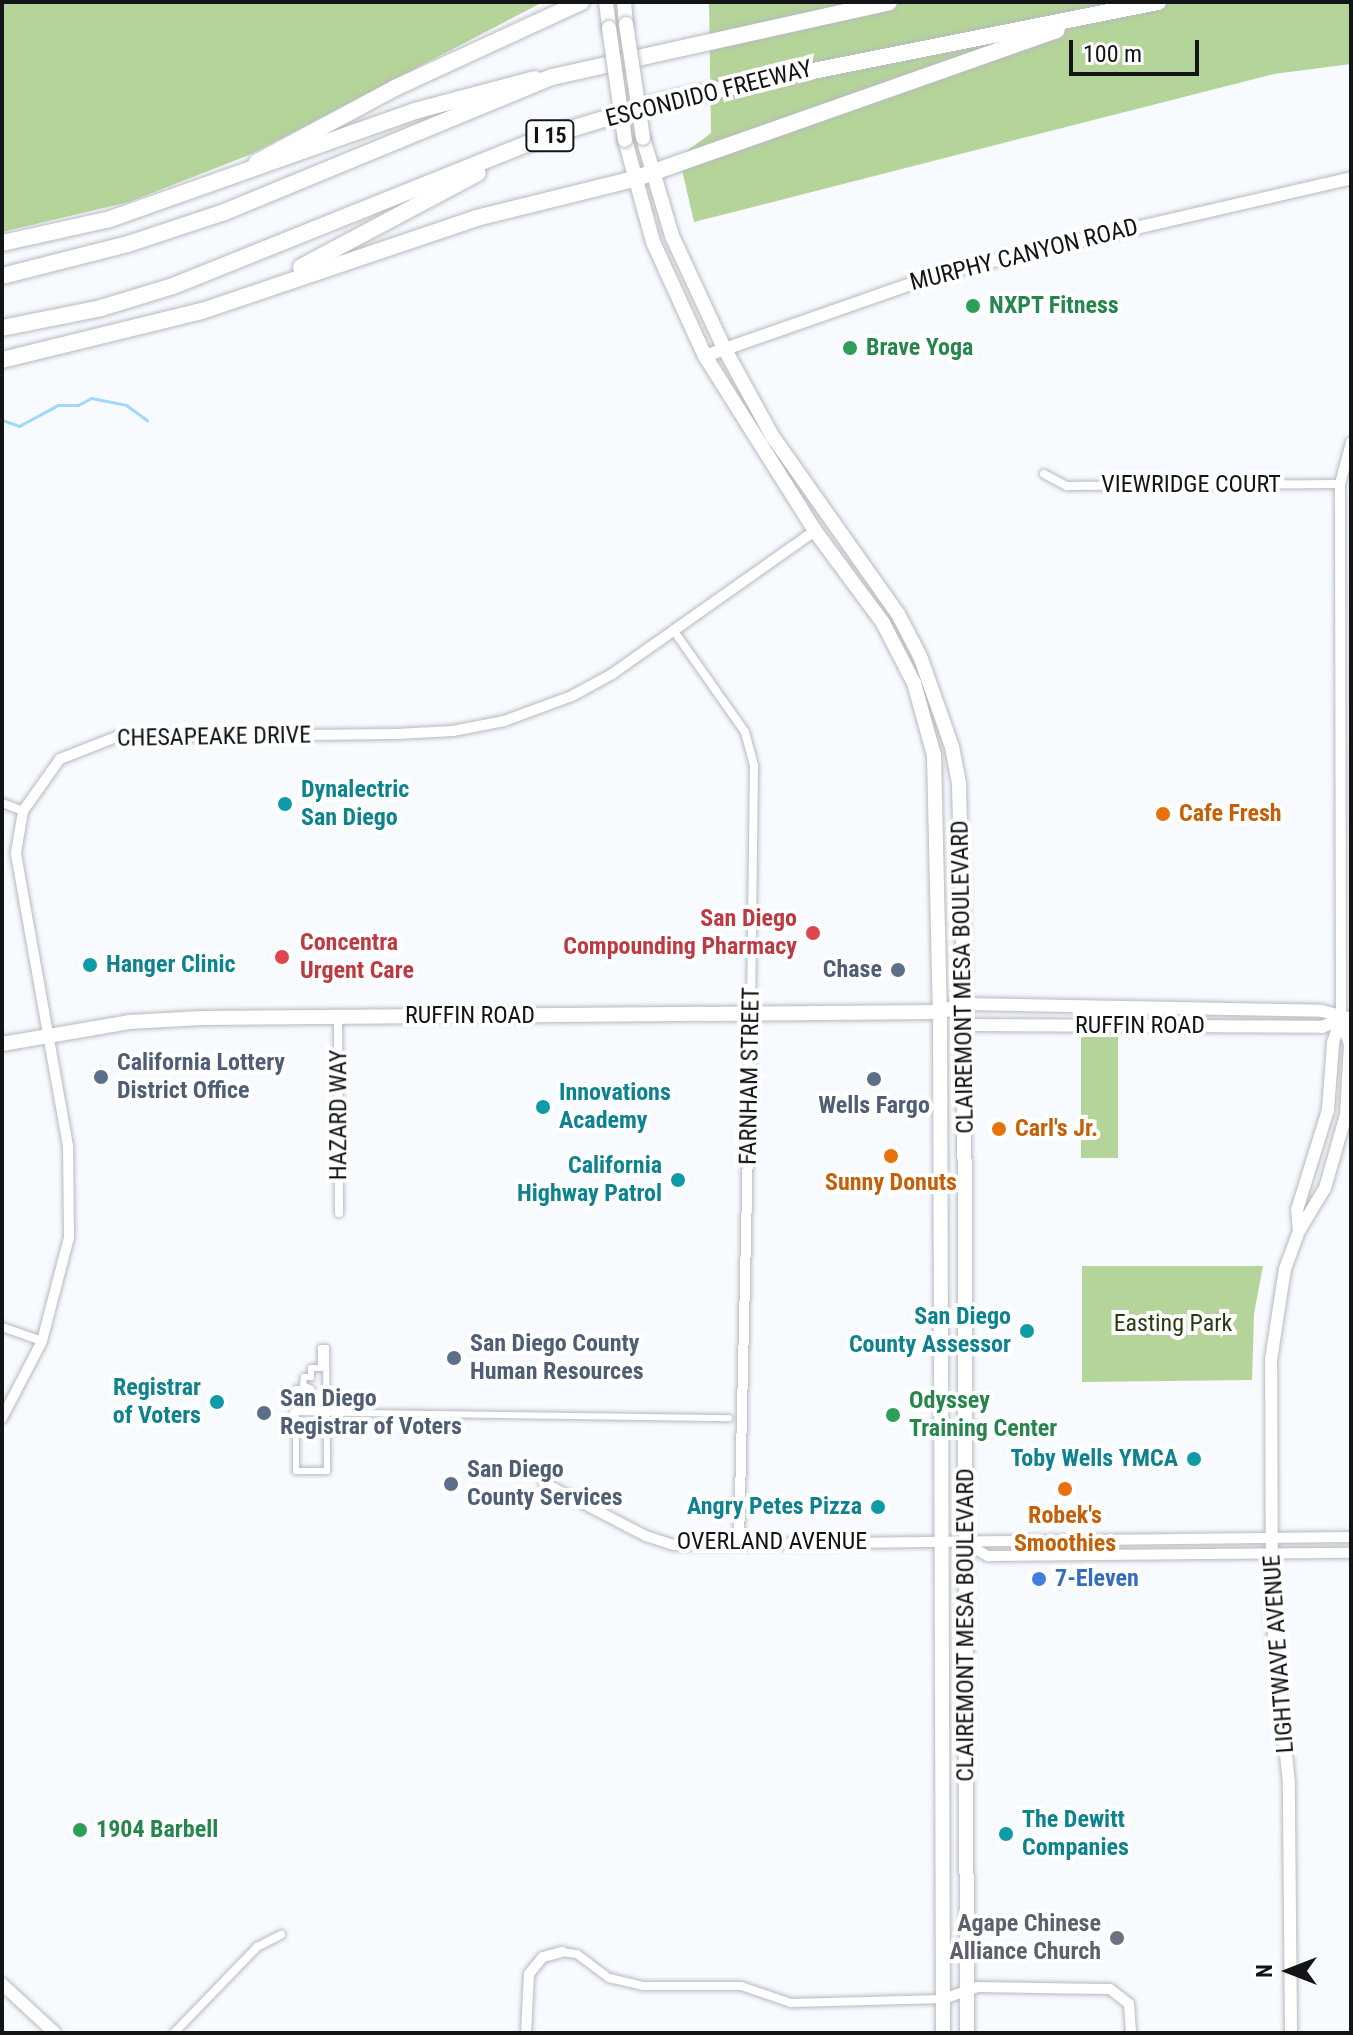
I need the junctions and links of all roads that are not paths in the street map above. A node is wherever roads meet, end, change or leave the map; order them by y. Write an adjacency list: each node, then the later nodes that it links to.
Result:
1 (581, 2): 12 (highway)
2 (606, 2): 11 (main road, CLAIREMONT MESA BOULEVARD, bridge)
3 (624, 2): 9 (main road, CLAIREMONT MESA BOULEVARD, bridge)
4 (889, 2): 7 (highway, ESCONDIDO FREEWAY / I 15)
5 (1158, 2): 6 (highway, ESCONDIDO FREEWAY / I 15)
6 (1117, 10): 8 (highway, ESCONDIDO FREEWAY / I 15); 9 (highway)
7 (552, 77): 12 (highway); 14 (highway, ESCONDIDO FREEWAY / I 15)
8 (544, 137): 15 (highway); 16 (highway, ESCONDIDO FREEWAY / I 15)
9 (652, 173): 11 (highway); 17 (main road, CLAIREMONT MESA BOULEVARD)
10 (1351, 178): 17 (main road, MURPHY CANYON ROAD)
11 (634, 179): 15 (highway); 18 (main road, CLAIREMONT MESA BOULEVARD)
12 (228, 180): 13 (highway)
13 (2, 243)
14 (2, 276)
15 (165, 321): 19 (highway)
16 (2, 328)
17 (724, 348): 18 (main road, MURPHY CANYON ROAD); 29 (main road, CLAIREMONT MESA BOULEVARD)
18 (705, 356): 23 (main road, CLAIREMONT MESA BOULEVARD)
19 (2, 360)
20 (1351, 442): 22 (street)
21 (1044, 474): 22 (street, VIEWRIDGE COURT)
22 (1340, 484): 24 (street)
23 (815, 531): 25 (street, CHESAPEAKE DRIVE); 30 (main road, CLAIREMONT MESA BOULEVARD)
24 (1345, 583): 28 (street)
25 (674, 631): 27 (street, CHESAPEAKE DRIVE); 31 (street, FARNHAM STREET)
26 (2, 803): 27 (street)
27 (23, 811): 35 (street, CHESAPEAKE DRIVE)
28 (1346, 838): 33 (street)
29 (964, 1004): 30 (main road, RUFFIN ROAD); 33 (main road, RUFFIN ROAD); 34 (main road, CLAIREMONT MESA BOULEVARD)
30 (940, 1012): 31 (main road, RUFFIN ROAD); 34 (main road, RUFFIN ROAD); 48 (main road, CLAIREMONT MESA BOULEVARD)
31 (751, 1014): 32 (main road, RUFFIN ROAD); 50 (street, FARNHAM STREET)
32 (338, 1016): 35 (main road, RUFFIN ROAD); 37 (street, HAZARD WAY)
33 (1346, 1019): 34 (main road, RUFFIN ROAD); 38 (main road, LIGHTWAVE AVENUE); 38 (main road, LIGHTWAVE AVENUE)
34 (965, 1025): 49 (main road, CLAIREMONT MESA BOULEVARD)
35 (45, 1034): 36 (main road, RUFFIN ROAD); 40 (street, CHESAPEAKE DRIVE)
36 (2, 1044)
37 (339, 1213)
38 (1299, 1231): 46 (main road, LIGHTWAVE AVENUE)
39 (2, 1327): 40 (street)
40 (42, 1341): 43 (street, CHESAPEAKE DRIVE)
41 (296, 1412): 42 (street); 42 (street); 42 (street)
42 (325, 1412): 44 (street)
43 (2, 1418)
44 (729, 1418)
45 (544, 1483): 50 (street, OVERLAND AVENUE)
46 (1271, 1537): 47 (street, OVERLAND AVENUE); 49 (street, OVERLAND AVENUE); 51 (main road, LIGHTWAVE AVENUE)
47 (1351, 1537)
48 (942, 1543): 49 (street, OVERLAND AVENUE); 50 (street, OVERLAND AVENUE); 57 (main road, CLAIREMONT MESA BOULEVARD)
49 (966, 1543): 51 (street, OVERLAND AVENUE); 56 (main road, CLAIREMONT MESA BOULEVARD)
50 (739, 1544)
51 (1272, 1553): 52 (street, OVERLAND AVENUE); 64 (main road, LIGHTWAVE AVENUE)
52 (1351, 1553)
53 (281, 1935): 59 (street)
54 (562, 1952): 57 (street); 60 (street)
55 (2, 1984): 58 (main road)
56 (967, 1990): 57 (street); 62 (main road, CLAIREMONT MESA BOULEVARD); 63 (street)
57 (943, 1999): 61 (main road, CLAIREMONT MESA BOULEVARD)
58 (55, 2033)
59 (174, 2033)
60 (526, 2033)
61 (943, 2033)
62 (967, 2033)
63 (1131, 2033)
64 (1291, 2033)

